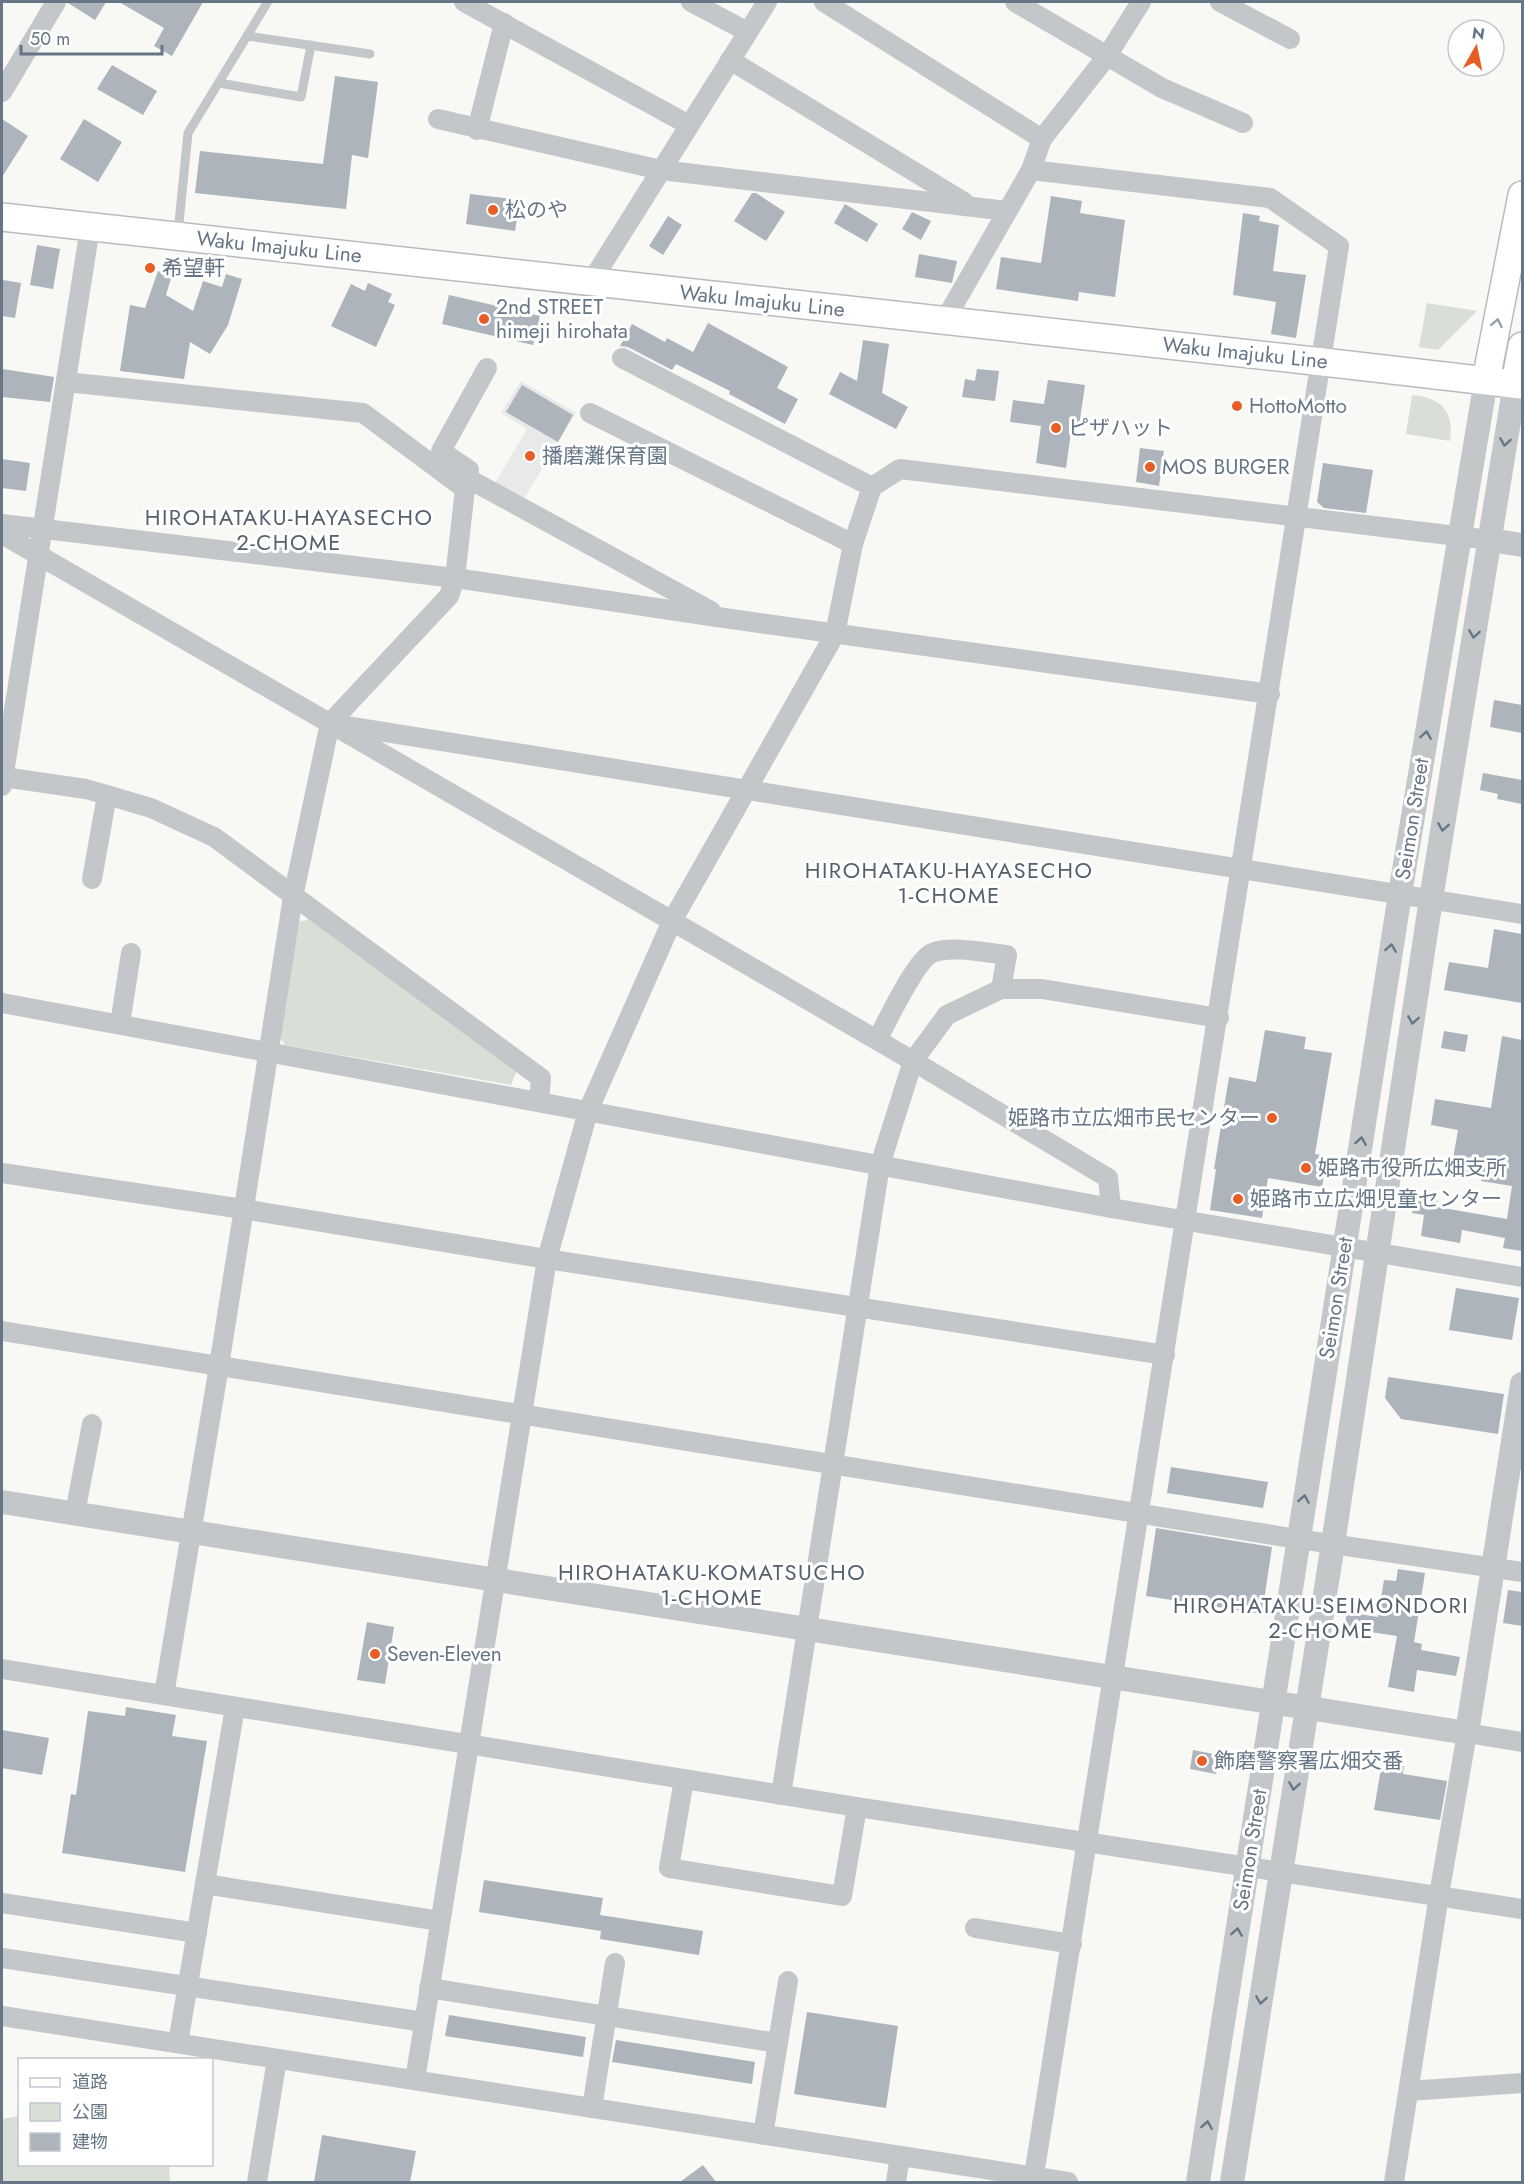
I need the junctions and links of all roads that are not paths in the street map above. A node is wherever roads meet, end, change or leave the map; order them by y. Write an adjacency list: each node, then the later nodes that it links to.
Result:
1 (56, 2): 19 (street)
2 (464, 2): 10 (street)
3 (691, 2): 11 (street)
4 (767, 2): 11 (street)
5 (824, 2): 24 (street)
6 (1015, 2): 16 (street)
7 (1141, 2): 16 (street)
8 (1220, 2): 13 (street)
9 (267, 3): 12 (lane)
10 (504, 23): 22 (street); 23 (street)
11 (748, 32): 17 (street)
12 (247, 36): 14 (lane); 18 (lane)
13 (1290, 39)
14 (311, 45): 15 (lane); 18 (lane)
15 (370, 54)
16 (1107, 56): 21 (street); 24 (street)
17 (730, 60): 22 (street); 28 (street)
18 (219, 83): 32 (lane)
19 (2, 92)
20 (438, 119): 23 (street)
21 (1243, 123)
22 (689, 125): 25 (street)
23 (477, 130): 25 (street)
24 (1042, 139): 26 (street)
25 (661, 170): 28 (street); 33 (street)
26 (1031, 170): 29 (street); 37 (street)
27 (1522, 195): 39 (main road, one-way to 27)
28 (968, 205): 29 (street)
29 (1007, 211): 34 (street)
30 (2, 217): 31 (main road, Waku Imajuku Line)
31 (90, 228): 32 (main road, Waku Imajuku Line); 40 (street)
32 (178, 236): 33 (main road, Waku Imajuku Line)
33 (591, 282): 34 (main road, Waku Imajuku Line)
34 (945, 320): 37 (main road, Waku Imajuku Line)
35 (1522, 346): 41 (main road)
36 (622, 358): 44 (street)
37 (1323, 362): 39 (main road, Waku Imajuku Line); 45 (street)
38 (487, 368): 43 (street)
39 (1486, 380): 41 (main road, Waku Imajuku Line); 49 (street, Seimon Street)
40 (66, 382): 43 (street); 47 (street)
41 (1519, 385): 50 (street, Seimon Street, one-way to 50)
42 (590, 413): 51 (street)
43 (466, 483): 54 (street); 55 (street)
44 (872, 487): 45 (street); 51 (street)
45 (1298, 517): 49 (street); 57 (street)
46 (2, 524): 47 (street)
47 (43, 528): 53 (street); 54 (street)
48 (2, 534): 53 (street)
49 (1460, 536): 50 (street); 64 (street, Seimon Street, one-way to 49)
50 (1490, 540): 52 (street); 66 (street, Seimon Street, one-way to 66)
51 (853, 544): 56 (street)
52 (1522, 545)
53 (38, 557): 58 (street); 59 (street)
54 (455, 578): 55 (street); 58 (street)
55 (724, 618): 56 (street)
56 (835, 634): 57 (street); 60 (street)
57 (1270, 694): 62 (street)
58 (330, 723): 60 (street); 65 (street); 68 (street)
59 (2, 782): 61 (street)
60 (748, 789): 62 (street); 68 (street)
61 (107, 795): 63 (street); 65 (street)
62 (1242, 869): 64 (street); 72 (street)
63 (92, 879)
64 (1400, 894): 66 (street); 84 (street, Seimon Street, one-way to 64)
65 (293, 897): 75 (street); 77 (street)
66 (1431, 899): 67 (street); 85 (street, Seimon Street, one-way to 85)
67 (1522, 914)
68 (672, 921): 74 (street); 78 (street)
69 (131, 952): 73 (street)
70 (1001, 989): 72 (street); 74 (street); 76 (street)
71 (2, 1003): 73 (street)
72 (1218, 1018): 83 (street)
73 (120, 1024): 75 (street)
74 (876, 1040): 76 (street)
75 (268, 1052): 77 (street); 82 (street)
76 (913, 1061): 79 (street); 81 (street)
77 (539, 1102): 78 (street)
78 (588, 1111): 79 (street); 86 (street)
79 (880, 1165): 81 (street); 88 (street)
80 (2, 1173): 82 (street)
81 (1111, 1208): 83 (street)
82 (243, 1209): 86 (street); 91 (street)
83 (1187, 1219): 84 (street); 90 (street)
84 (1344, 1248): 85 (street); 100 (street, Seimon Street, one-way to 84)
85 (1377, 1253): 87 (street); 101 (street, Seimon Street)
86 (547, 1259): 88 (street); 93 (street)
87 (1522, 1277)
88 (857, 1307): 90 (street); 95 (street)
89 (2, 1331): 91 (street)
90 (1165, 1355): 98 (street)
91 (219, 1366): 93 (street); 99 (street)
92 (1522, 1395): 102 (street)
93 (521, 1415): 95 (street); 104 (street)
94 (92, 1424): 97 (street)
95 (834, 1464): 98 (street); 105 (street)
96 (2, 1502): 97 (street)
97 (75, 1513): 99 (street)
98 (1140, 1514): 100 (street); 107 (street)
99 (192, 1532): 104 (street); 108 (street)
100 (1298, 1539): 101 (street); 109 (street, Seimon Street)
101 (1333, 1544): 102 (street); 111 (street, Seimon Street)
102 (1494, 1566): 103 (street); 112 (street)
103 (1522, 1572)
104 (494, 1579): 105 (street); 114 (street)
105 (808, 1629): 107 (street); 116 (street)
106 (2, 1669): 108 (street)
107 (1114, 1677): 109 (street); 118 (street)
108 (164, 1695): 110 (street)
109 (1274, 1703): 111 (street); 119 (street, Seimon Street)
110 (236, 1707): 114 (street); 121 (street)
111 (1307, 1708): 112 (street); 120 (street, Seimon Street, one-way to 120)
112 (1467, 1733): 113 (street); 122 (street)
113 (1522, 1742)
114 (468, 1744): 115 (street); 125 (street)
115 (684, 1779): 116 (street); 117 (street)
116 (781, 1795): 117 (street)
117 (857, 1807): 118 (street)
118 (1088, 1842): 119 (street); 128 (street)
119 (1248, 1868): 120 (street); 150 (street, Seimon Street, one-way to 119)
120 (1281, 1873): 122 (street); 151 (street, Seimon Street, one-way to 151)
121 (205, 1884): 125 (street); 127 (street)
122 (1439, 1895): 124 (street); 142 (street)
123 (2, 1903): 127 (street)
124 (1522, 1909)
125 (440, 1921): 133 (street)
126 (975, 1928): 128 (street)
127 (197, 1933): 132 (street)
128 (1072, 1944): 146 (street)
129 (2, 1958): 132 (street)
130 (615, 1963): 135 (street)
131 (788, 1981): 138 (street)
132 (188, 1985): 136 (street); 137 (street)
133 (429, 1988): 135 (street); 136 (street)
134 (2, 2016): 137 (street)
135 (606, 2016): 138 (street); 143 (street)
136 (424, 2022): 140 (street)
137 (178, 2043): 139 (street)
138 (778, 2043): 144 (street)
139 (277, 2059): 140 (street); 147 (street)
140 (415, 2080): 143 (street)
141 (1522, 2083): 142 (street)
142 (1409, 2091): 152 (street)
143 (592, 2108): 144 (street)
144 (763, 2135): 145 (street)
145 (900, 2156): 146 (street); 148 (street)
146 (1034, 2180): 149 (street)
147 (257, 2182)
148 (896, 2182)
149 (1068, 2182)
150 (1198, 2182)
151 (1232, 2182)
152 (1394, 2182)

